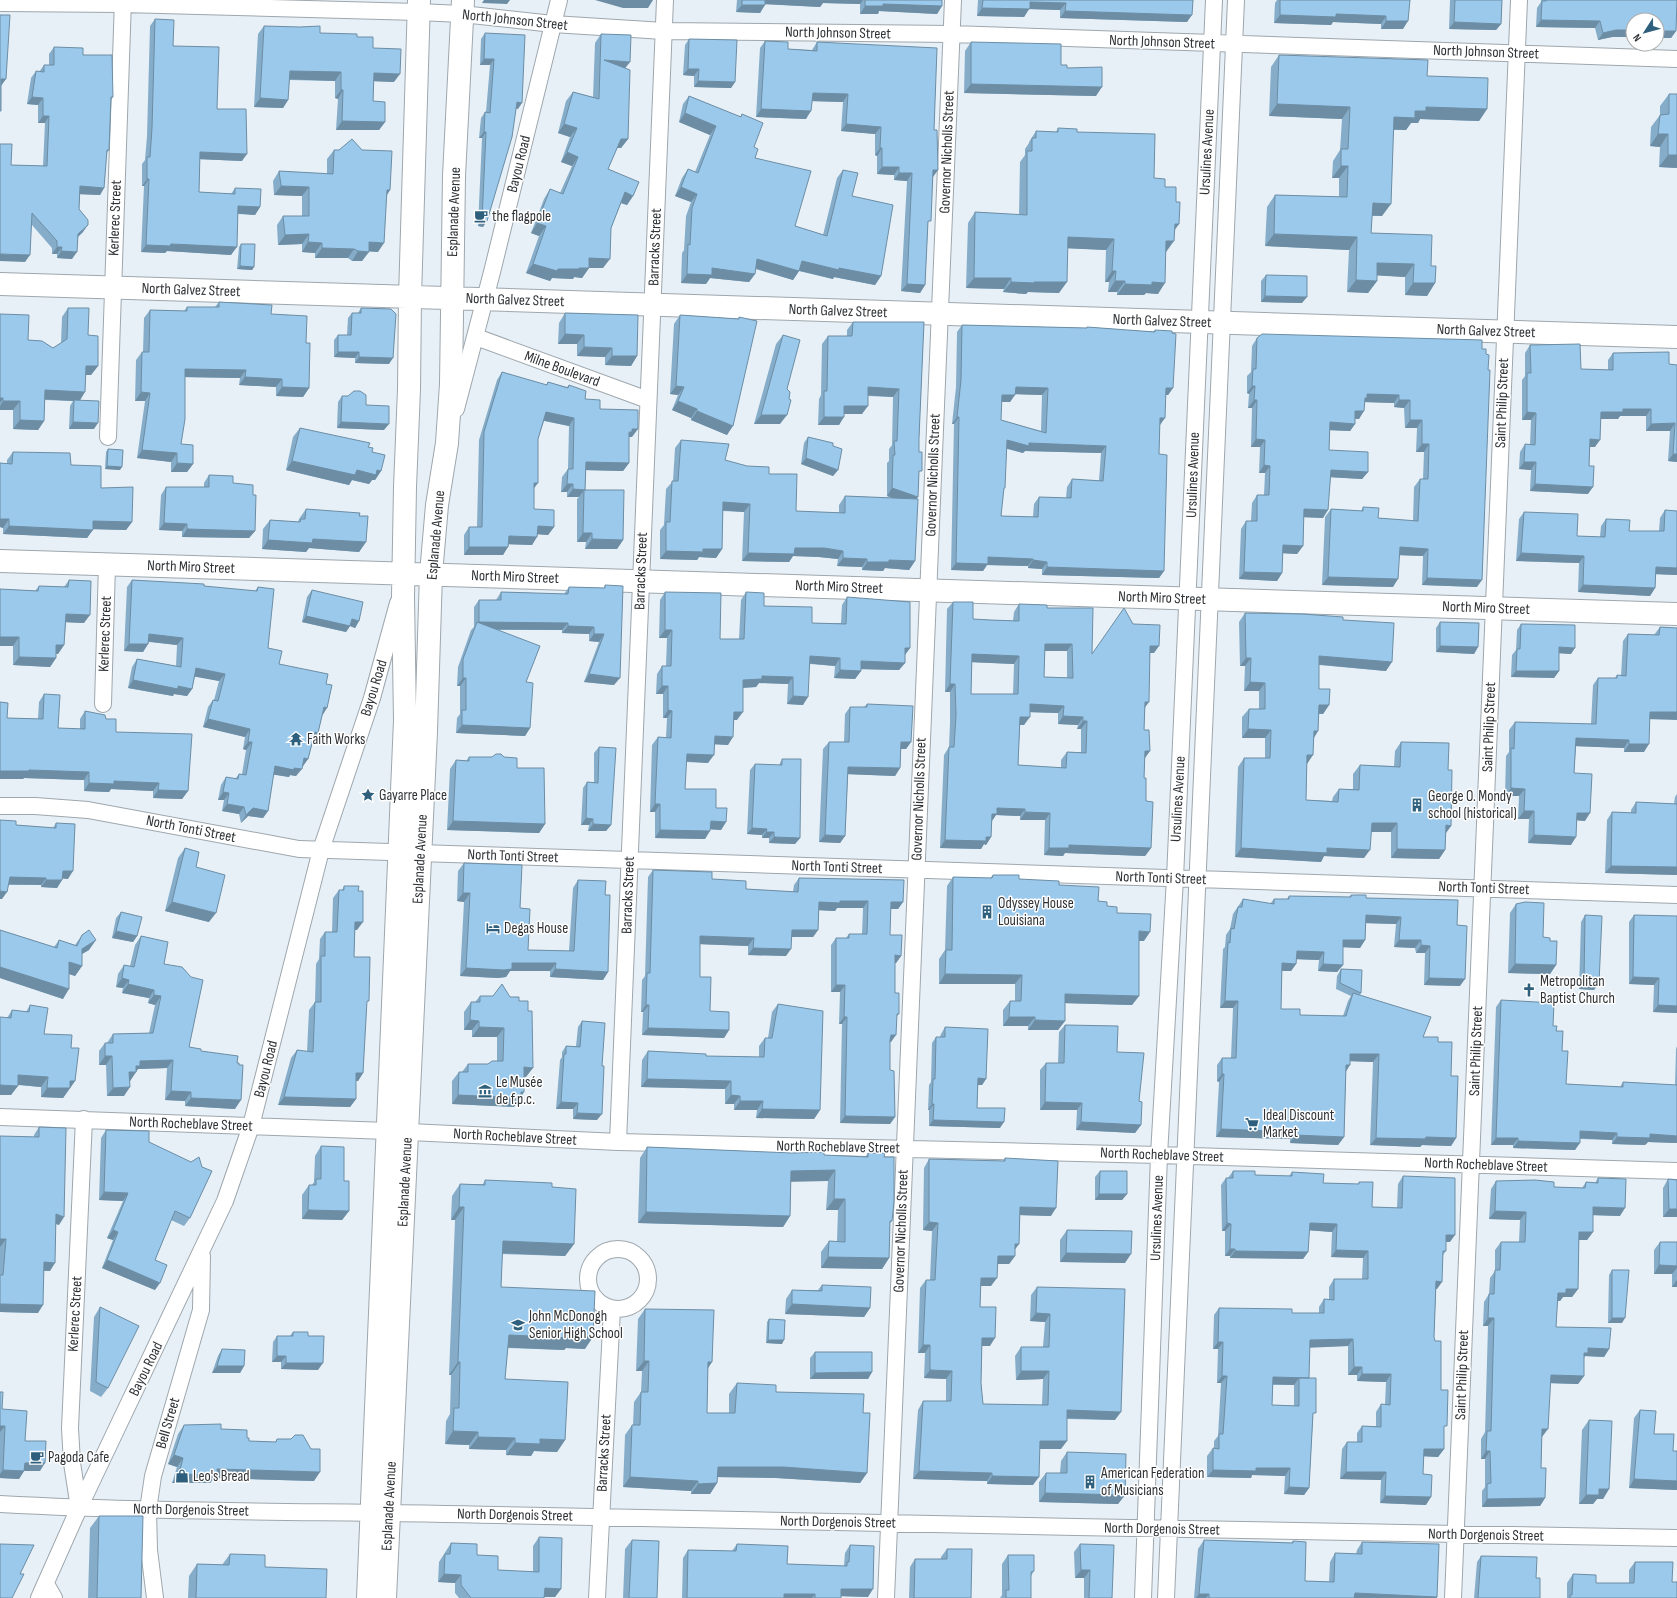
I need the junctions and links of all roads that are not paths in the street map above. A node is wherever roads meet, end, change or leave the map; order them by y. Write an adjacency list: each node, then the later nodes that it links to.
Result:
1 (559, 0): 11 (street, Bayou Road)
2 (665, 0): 12 (street, Barracks Street)
3 (953, 0): 13 (street, Governor Nicholls Street)
4 (1214, 0): 14 (street, Ursulines Avenue)
5 (1236, 0): 15 (street, Ursulines Avenue)
6 (1519, 0): 16 (street, Saint Philip Street)
7 (122, 2): 8 (street, North Johnson Street); 9 (street, North Johnson Street); 19 (street, Kerlerec Street)
8 (0, 3)
9 (419, 6): 10 (street, North Johnson Street); 20 (street, Esplanade Avenue)
10 (462, 7): 11 (street, North Johnson Street); 21 (street, Esplanade Avenue)
11 (553, 24): 12 (street, North Johnson Street); 22 (street, Bayou Road)
12 (664, 31): 13 (street, North Johnson Street); 23 (street, Barracks Street)
13 (952, 34): 14 (street, North Johnson Street); 24 (street, Governor Nicholls Street)
14 (1212, 43): 15 (street, North Johnson Street); 25 (street, Ursulines Avenue)
15 (1234, 44): 16 (street, North Johnson Street); 26 (street, Ursulines Avenue)
16 (1517, 53): 17 (street, North Johnson Street); 27 (street, Saint Philip Street)
17 (1677, 58)
18 (0, 284): 19 (street, North Galvez Street)
19 (113, 288): 20 (street, North Galvez Street); 31 (street, Kerlerec Street)
20 (410, 297): 21 (street, North Galvez Street); 36 (street, Esplanade Avenue)
21 (451, 298): 22 (street, North Galvez Street); 32 (street, Esplanade Avenue)
22 (485, 299): 23 (street, North Galvez Street); 28 (street, Bayou Road)
23 (653, 305): 24 (street, North Galvez Street); 30 (street, Barracks Street)
24 (940, 314): 25 (street, North Galvez Street); 38 (street, Governor Nicholls Street)
25 (1199, 322): 26 (street, North Galvez Street); 39 (street, Ursulines Avenue)
26 (1221, 323): 27 (street, North Galvez Street); 40 (street, Ursulines Avenue)
27 (1505, 332): 29 (street, North Galvez Street); 41 (street, Saint Philip Street)
28 (476, 337): 30 (street, Milne Boulevard); 32 (street, Bayou Road)
29 (1677, 337)
30 (648, 400): 37 (street, Barracks Street)
31 (108, 437)
32 (447, 443): 35 (street, Esplanade Avenue)
33 (0, 561): 34 (street, North Miro Street)
34 (107, 564): 36 (street, North Miro Street); 43 (street, Kerlerec Street)
35 (431, 574): 36 (street, North Miro Street); 37 (street, North Miro Street); 46 (street, Esplanade Avenue)
36 (403, 579): 45 (street, Bayou Road); 46 (street, Esplanade Avenue)
37 (641, 581): 38 (street, North Miro Street); 47 (street, Barracks Street)
38 (928, 590): 39 (street, North Miro Street); 48 (street, Governor Nicholls Street)
39 (1188, 598): 40 (street, North Miro Street); 49 (street, Ursulines Avenue)
40 (1210, 599): 41 (street, North Miro Street); 50 (street, Ursulines Avenue)
41 (1494, 608): 42 (street, North Miro Street); 51 (street, Saint Philip Street)
42 (1677, 614)
43 (103, 704)
44 (0, 806): 45 (street, North Tonti Street)
45 (321, 850): 46 (street, North Tonti Street); 55 (street, Bayou Road)
46 (410, 853): 47 (street, North Tonti Street); 56 (street, Esplanade Avenue)
47 (630, 860): 48 (street, North Tonti Street); 57 (street, Barracks Street)
48 (916, 869): 49 (street, North Tonti Street); 58 (street, Governor Nicholls Street)
49 (1175, 878): 50 (street, North Tonti Street); 59 (street, Ursulines Avenue)
50 (1199, 879): 51 (street, North Tonti Street); 60 (street, Ursulines Avenue)
51 (1482, 888): 52 (street, North Tonti Street); 61 (street, Saint Philip Street)
52 (1677, 895)
53 (0, 1117): 54 (street, North Rocheblave Street)
54 (84, 1120): 55 (street, North Rocheblave Street); 66 (street, Kerlerec Street)
55 (251, 1126): 56 (street, North Rocheblave Street); 63 (street, Bayou Road)
56 (398, 1132): 57 (street, North Rocheblave Street); 68 (street, Esplanade Avenue)
57 (618, 1142): 58 (street, North Rocheblave Street)
58 (905, 1148): 59 (street, North Rocheblave Street); 70 (street, Governor Nicholls Street)
59 (1159, 1155): 60 (street, North Rocheblave Street); 71 (street, Ursulines Avenue)
60 (1186, 1156): 61 (street, North Rocheblave Street); 72 (street, Ursulines Avenue)
61 (1471, 1165): 62 (street, North Rocheblave Street); 73 (street, Saint Philip Street)
62 (1677, 1171)
63 (202, 1250): 66 (street, Bayou Road); 67 (street, Bell Street)
64 (612, 1309): 69 (street, Barracks Street)
65 (0, 1504): 66 (street, North Dorgenois Street)
66 (79, 1508): 67 (street, North Dorgenois Street); 75 (street, Bayou Road)
67 (148, 1510): 68 (street, North Dorgenois Street); 77 (street, Bell Street)
68 (380, 1512): 69 (street, North Dorgenois Street); 78 (street, Esplanade Avenue); 79 (street, Esplanade Avenue)
69 (600, 1517): 70 (street, North Dorgenois Street); 80 (street, Barracks Street)
70 (889, 1523): 71 (street, North Dorgenois Street); 81 (street, Governor Nicholls Street)
71 (1146, 1529): 72 (street, North Dorgenois Street); 82 (street, Ursulines Avenue)
72 (1169, 1530): 73 (street, North Dorgenois Street); 83 (street, Ursulines Avenue)
73 (1456, 1534): 74 (street, North Dorgenois Street); 84 (street, Saint Philip Street)
74 (1677, 1538)
75 (42, 1591): 76 (street)
76 (54, 1598)
77 (155, 1598)
78 (368, 1598)
79 (385, 1598)
80 (597, 1598)
81 (886, 1598)
82 (1143, 1598)
83 (1166, 1598)
84 (1453, 1598)

